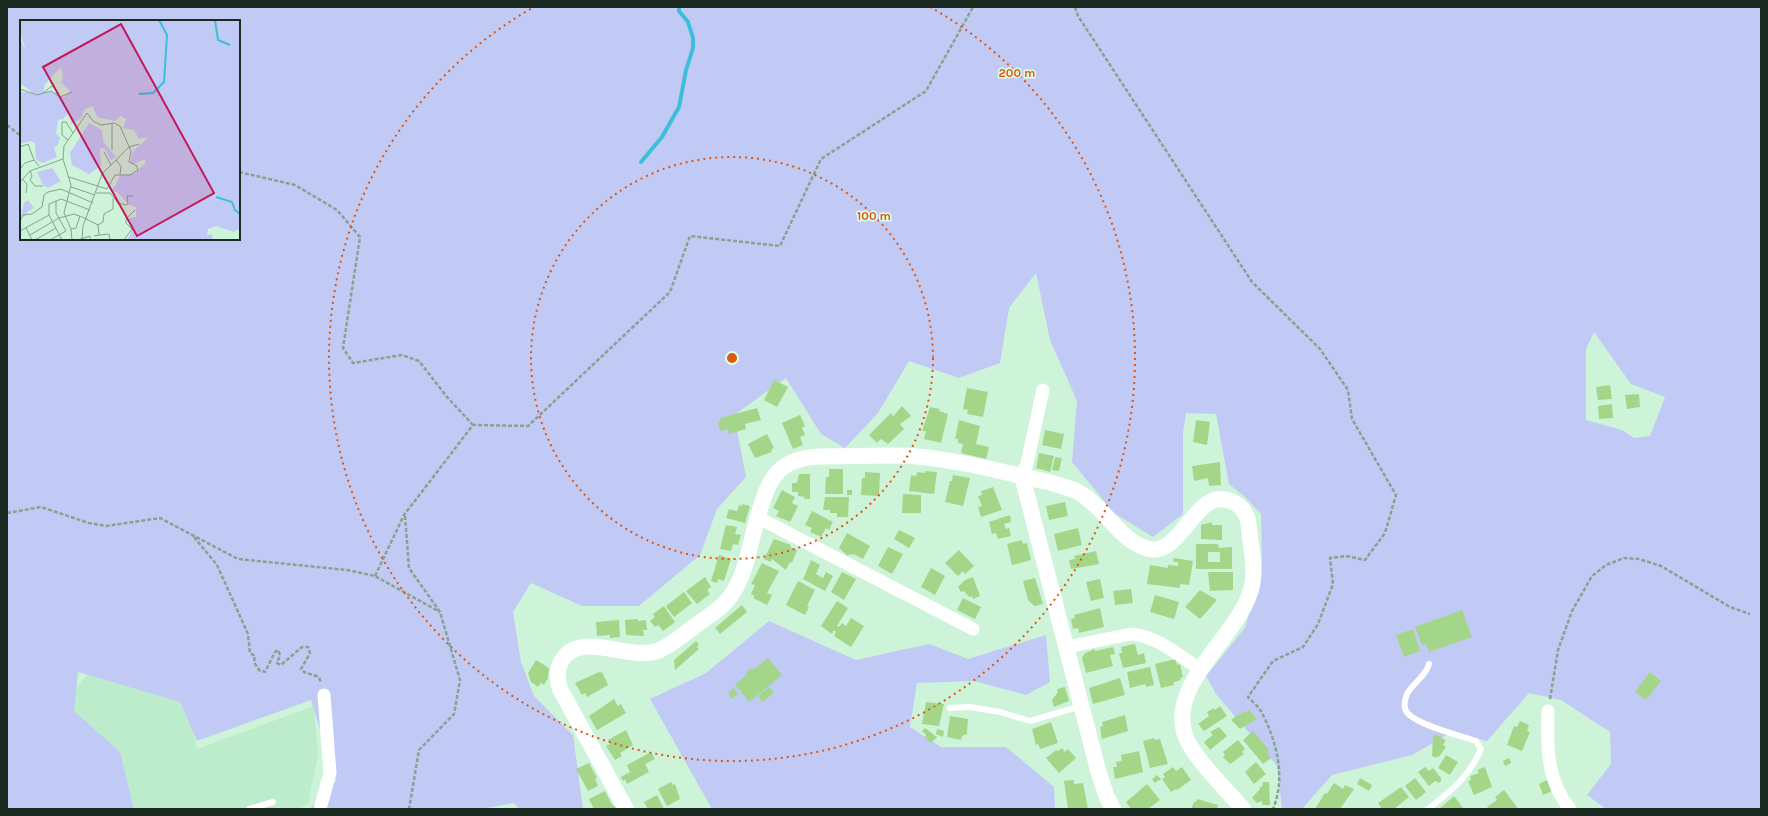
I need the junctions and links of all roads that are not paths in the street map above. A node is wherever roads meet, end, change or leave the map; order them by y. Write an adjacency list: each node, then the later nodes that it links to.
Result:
1 (1043, 390): 2 (street)
2 (1022, 476): 3 (street); 5 (street); 7 (street)
3 (757, 517): 4 (street); 15 (street)
4 (973, 629)
5 (1067, 647): 7 (street); 9 (street)
6 (1428, 664): 18 (lane)
7 (1201, 670): 17 (street)
8 (324, 695): 14 (street)
9 (1082, 706): 10 (lane); 16 (street)
10 (950, 708)
11 (1548, 711): 19 (street)
12 (273, 802): 13 (lane)
13 (250, 809)
14 (320, 809)
15 (626, 809)
16 (1113, 809)
17 (1243, 809)
18 (1428, 809)
19 (1570, 809)

